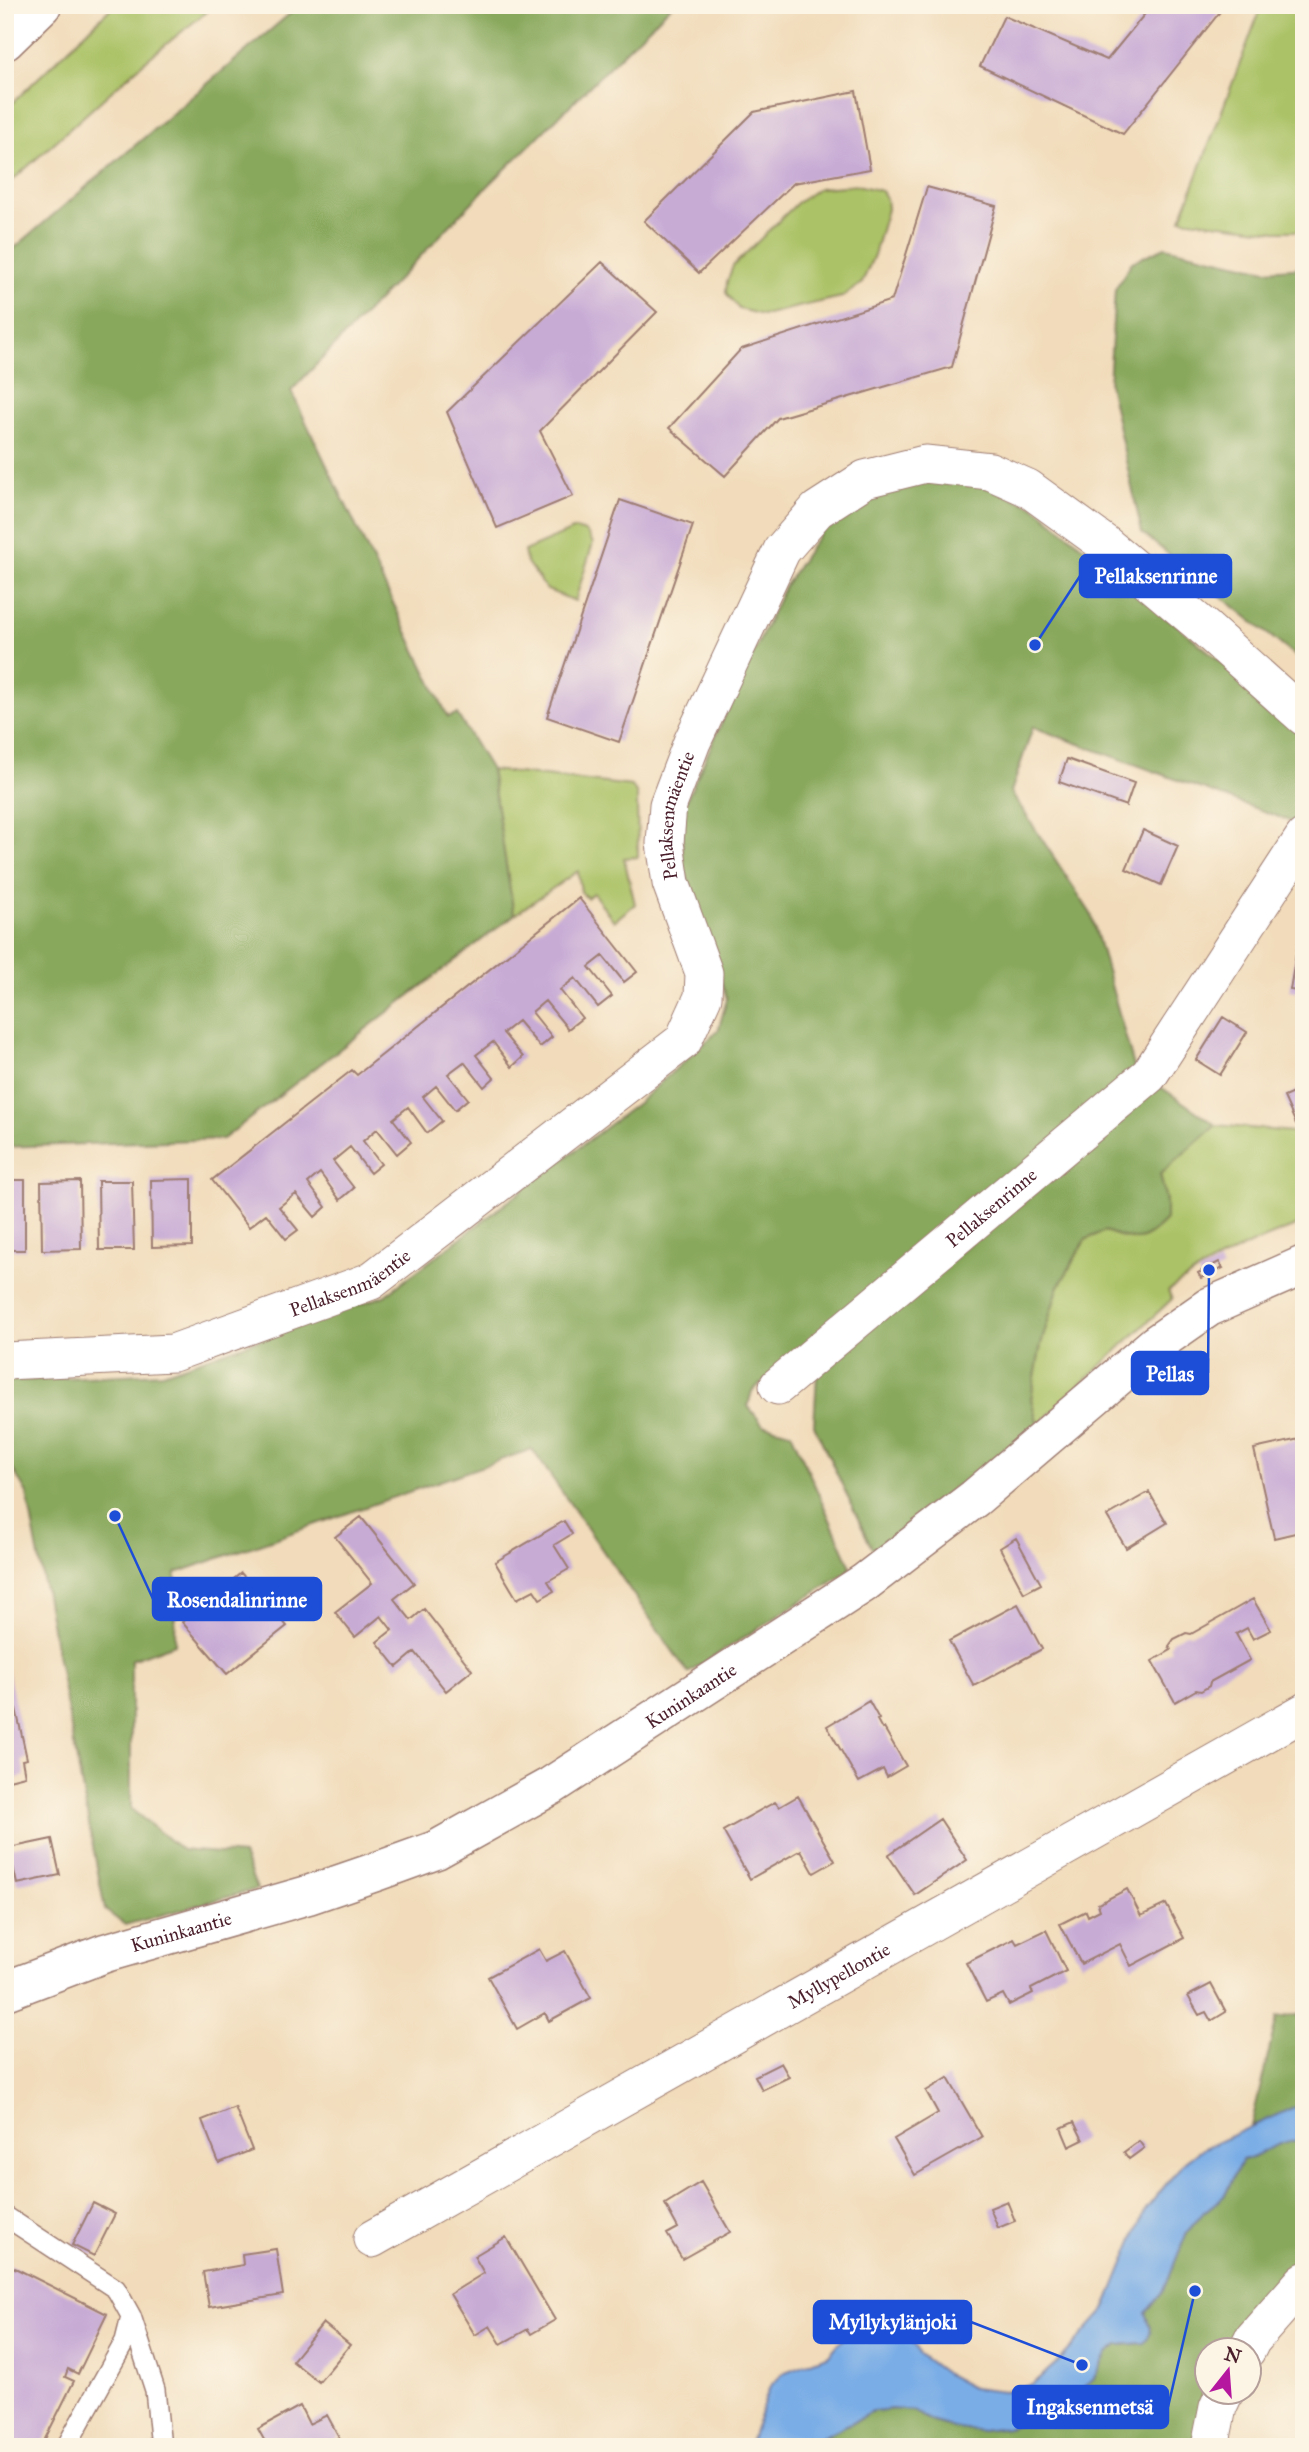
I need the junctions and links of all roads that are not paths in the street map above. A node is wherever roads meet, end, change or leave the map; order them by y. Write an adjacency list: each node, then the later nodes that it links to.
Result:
1 (42, 5): 2 (main road)
2 (5, 41)
3 (1304, 717): 6 (street, Pellaksenmäentie)
4 (1304, 837): 7 (street, Pellaksenrinne)
5 (1304, 1265): 9 (main road, Kuninkaantie)
6 (5, 1361)
7 (778, 1386)
8 (1304, 1712): 11 (street, Myllypellontie)
9 (5, 1990)
10 (5, 2216): 13 (lane)
11 (372, 2239)
12 (1304, 2281): 14 (street)
13 (131, 2316): 16 (lane); 17 (lane)
14 (1256, 2336)
15 (1218, 2406): 18 (street)
16 (66, 2447)
17 (161, 2447)
18 (1210, 2447)

